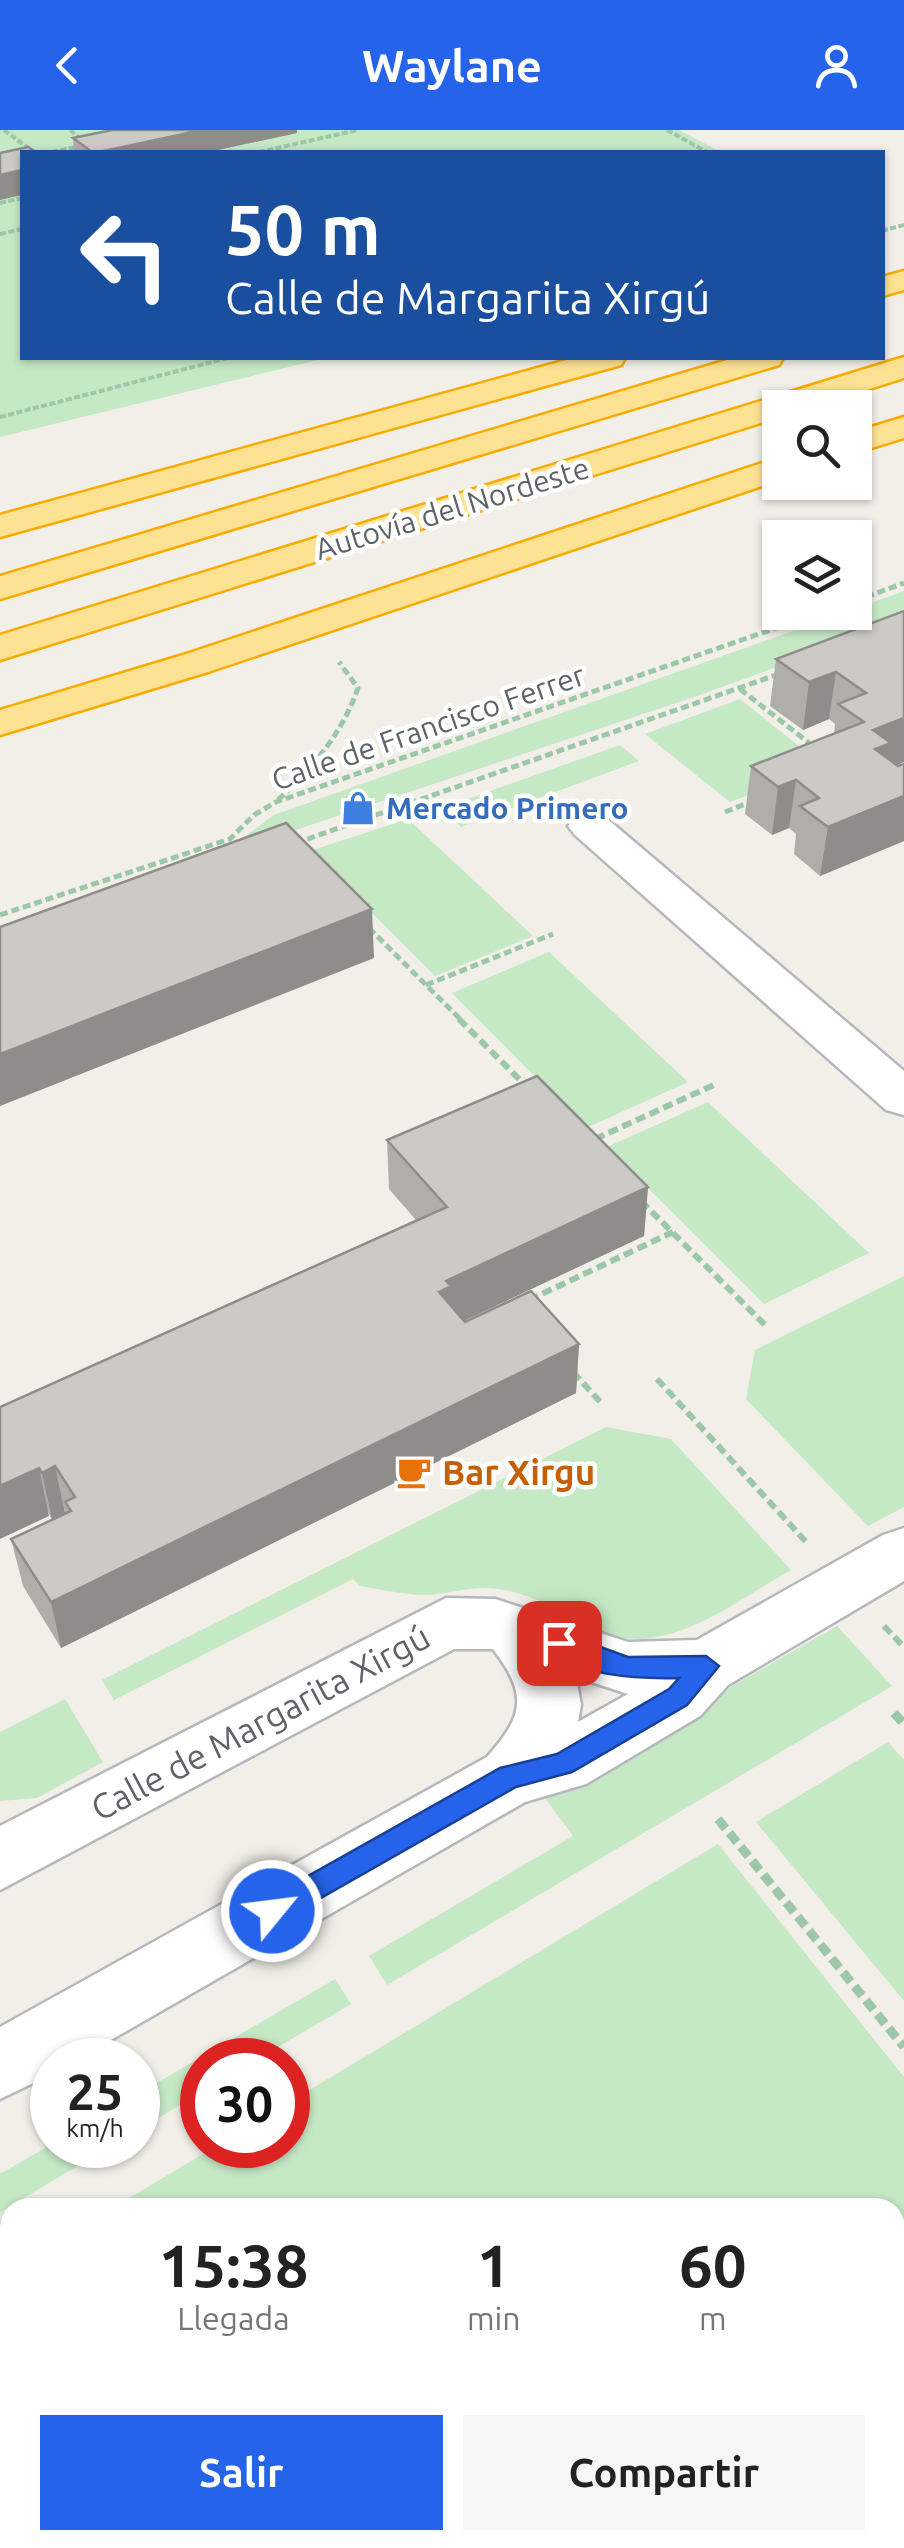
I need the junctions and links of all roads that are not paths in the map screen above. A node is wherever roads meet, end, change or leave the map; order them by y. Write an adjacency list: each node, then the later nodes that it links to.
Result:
1 (602, 360): 11 (highway)
2 (664, 360): 12 (highway)
3 (760, 360): 13 (highway, Autovía del Nordeste)
4 (904, 367): 14 (highway, Autovía del Nordeste)
5 (904, 412): 6 (highway)
6 (872, 422)
7 (904, 427): 8 (highway)
8 (872, 437)
9 (762, 457): 15 (highway)
10 (762, 474): 16 (highway)
11 (0, 526)
12 (0, 563)
13 (0, 588)
14 (0, 648)
15 (0, 682)
16 (0, 723)
17 (590, 826): 18 (street)
18 (904, 1098)
19 (904, 1552): 21 (street, Calle de Margarita Xirgú)
20 (514, 1630): 21 (street, Calle de Margarita Xirgú); 22 (street, Calle de Margarita Xirgú); 23 (street, Calle de Margarita Xirgú)
21 (706, 1666): 22 (street, Calle de Margarita Xirgú)
22 (510, 1777): 26 (street, Calle de Margarita Xirgú)
23 (66, 1826): 24 (street, Calle de Margarita Xirgú); 25 (street, Calle de Margarita Xirgú)
24 (0, 1836)
25 (0, 1860)
26 (0, 2065)

